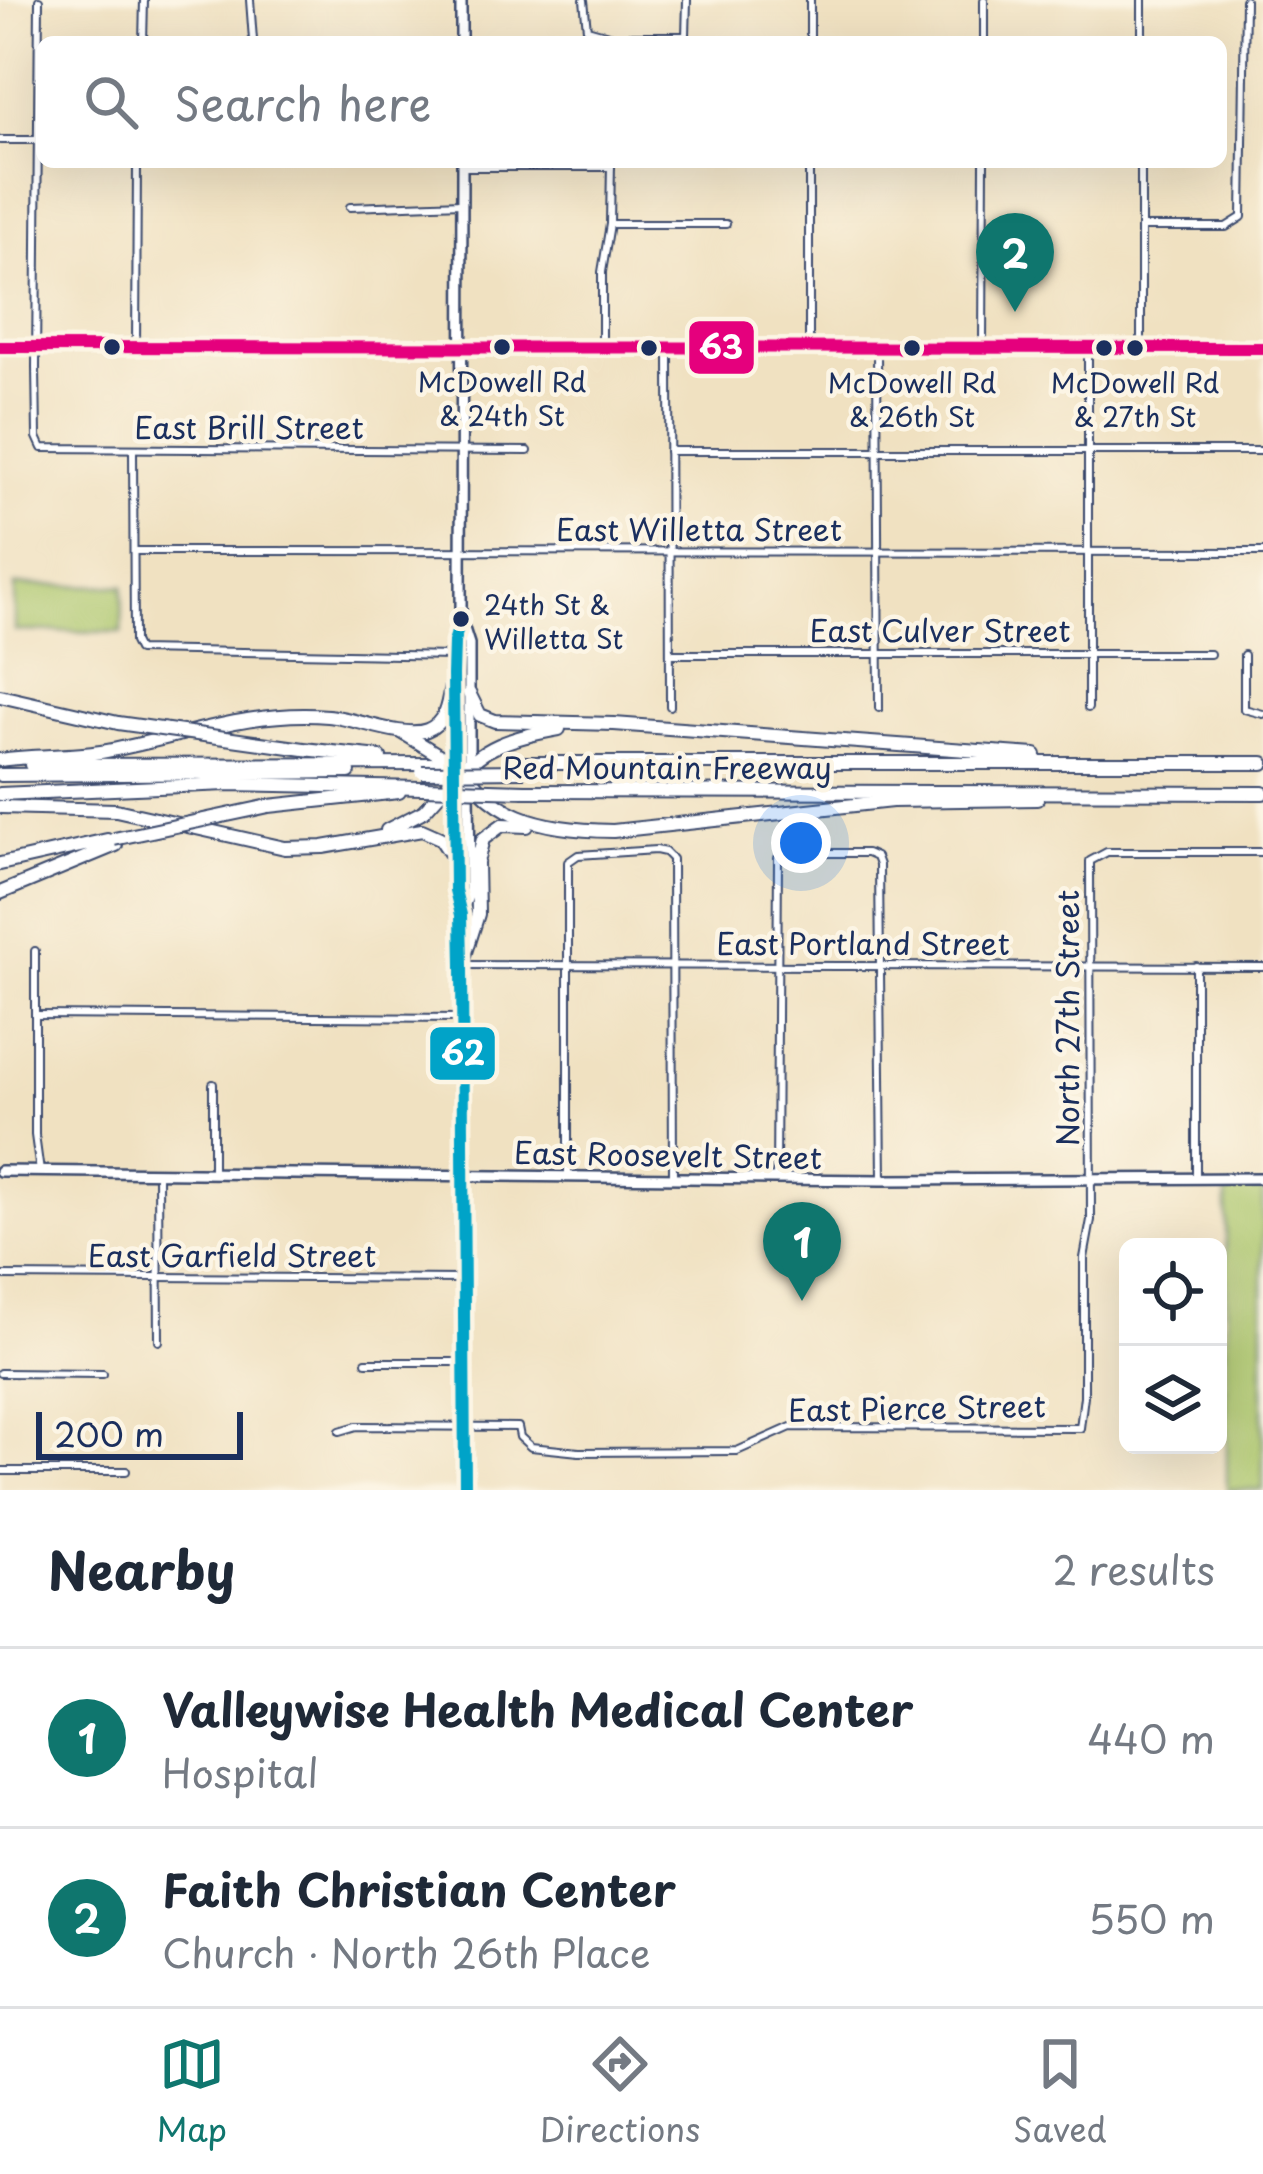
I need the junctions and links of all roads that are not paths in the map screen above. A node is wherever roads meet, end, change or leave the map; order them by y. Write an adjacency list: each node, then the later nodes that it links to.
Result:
1 (39, 0): 11 (street)
2 (144, 0): 12 (street)
3 (250, 0): 13 (street)
4 (461, 0): 14 (main road)
5 (584, 0): 15 (street)
6 (687, 0): 16 (street)
7 (810, 0): 17 (street)
8 (984, 0): 18 (street)
9 (1142, 0): 19 (street)
10 (1245, 0): 33 (street)
11 (39, 36)
12 (143, 36)
13 (253, 36)
14 (461, 36)
15 (604, 36)
16 (686, 36)
17 (810, 36)
18 (984, 36)
19 (1142, 36)
20 (0, 140): 21 (street)
21 (36, 140)
22 (38, 168): 38 (street)
23 (137, 168): 39 (street)
24 (462, 168): 29 (main road)
25 (611, 168): 31 (street)
26 (809, 168): 40 (street)
27 (984, 168): 43 (street)
28 (1142, 168): 33 (street)
29 (463, 203): 30 (street); 34 (main road)
30 (350, 207)
31 (610, 224): 32 (street); 36 (street)
32 (726, 224)
33 (1141, 227): 45 (street)
34 (463, 345): 36 (main road); 39 (main road); 47 (main road)
35 (0, 347): 38 (main road)
36 (602, 347): 37 (main road)
37 (669, 347): 40 (main road); 49 (street)
38 (36, 348): 39 (main road); 46 (street, East Brill Street)
39 (136, 348)
40 (808, 348): 42 (main road)
41 (1263, 348): 45 (main road)
42 (877, 349): 43 (main road); 50 (street)
43 (983, 349): 44 (main road)
44 (1088, 349): 45 (main road); 52 (street)
45 (1141, 350)
46 (133, 450): 47 (street, East Brill Street); 53 (street)
47 (462, 451): 48 (street, East Brill Street); 57 (main road)
48 (528, 451)
49 (669, 451): 50 (street); 54 (street)
50 (879, 451): 52 (street); 55 (street)
51 (1263, 451): 52 (street)
52 (1088, 452): 58 (street)
53 (134, 551): 57 (street, East Willetta Street); 65 (street)
54 (669, 552): 55 (street, East Willetta Street); 57 (street, East Willetta Street); 61 (street)
55 (878, 552): 58 (street, East Willetta Street); 62 (street)
56 (1263, 552): 58 (street, East Willetta Street)
57 (462, 553): 59 (main road)
58 (1088, 553): 60 (street)
59 (461, 619): 65 (main road); 67 (main road)
60 (1088, 653): 62 (street, East Culver Street); 63 (street, East Culver Street); 71 (street)
61 (670, 654): 62 (street, East Culver Street); 69 (street)
62 (879, 654): 70 (street)
63 (1210, 654)
64 (1244, 655): 72 (street)
65 (454, 656): 66 (main road)
66 (453, 675): 74 (highway); 80 (main road)
67 (469, 694): 73 (highway); 80 (main road)
68 (0, 701): 78 (highway, bridge)
69 (670, 706)
70 (879, 708)
71 (1088, 708)
72 (1263, 714)
73 (584, 724): 75 (highway); 80 (highway)
74 (397, 730): 76 (highway); 80 (highway)
75 (1126, 761): 77 (highway, Red Mountain Freeway); 79 (highway, Red Mountain Freeway)
76 (0, 762): 78 (highway)
77 (1263, 763)
78 (421, 765): 79 (highway, bridge); 80 (highway, Red Mountain Freeway); 81 (highway)
79 (525, 767): 80 (highway, Red Mountain Freeway, bridge)
80 (460, 769): 88 (highway); 89 (highway); 92 (main road); 95 (main road)
81 (0, 778): 82 (highway)
82 (227, 784): 83 (highway, Red Mountain Freeway); 86 (highway, Red Mountain Freeway)
83 (423, 788): 84 (highway, Red Mountain Freeway, bridge); 90 (highway, bridge)
84 (1108, 791): 85 (highway, Red Mountain Freeway); 88 (highway)
85 (1263, 793)
86 (0, 794)
87 (0, 807): 89 (highway)
88 (575, 830): 97 (highway)
89 (357, 841): 92 (highway)
90 (115, 842): 93 (highway); 94 (highway)
91 (1263, 853): 102 (street, North 27th Street)
92 (454, 860): 95 (main road)
93 (0, 864)
94 (0, 893)
95 (461, 915): 97 (main road)
96 (35, 951): 105 (street)
97 (463, 965): 98 (street, East Portland Street); 106 (main road)
98 (568, 965): 100 (street, East Portland Street); 100 (street); 113 (street)
99 (880, 965): 101 (street, East Portland Street); 101 (street); 102 (street, East Portland Street); 118 (street)
100 (672, 966): 101 (street, East Portland Street); 114 (street)
101 (776, 966): 117 (street)
102 (1090, 966): 103 (street, East Portland Street); 119 (street, North 27th Street)
103 (1196, 966): 104 (street, East Portland Street); 115 (street)
104 (1263, 967)
105 (35, 1016): 106 (street); 109 (street)
106 (463, 1018): 112 (main road)
107 (213, 1084): 111 (street)
108 (0, 1171): 109 (main road, East Roosevelt Street)
109 (40, 1172): 110 (main road, East Roosevelt Street)
110 (158, 1172): 111 (main road, East Roosevelt Street); 121 (street)
111 (213, 1172): 112 (main road, East Roosevelt Street)
112 (464, 1176): 113 (main road, East Roosevelt Street); 122 (main road)
113 (568, 1177): 114 (main road, East Roosevelt Street)
114 (673, 1178): 117 (main road, East Roosevelt Street)
115 (1196, 1178): 116 (main road, East Roosevelt Street); 119 (main road, East Roosevelt Street)
116 (1263, 1178)
117 (776, 1179): 118 (main road, East Roosevelt Street)
118 (882, 1180): 119 (main road, East Roosevelt Street)
119 (1091, 1180): 129 (street, North 27th Street)
120 (0, 1276): 121 (street, East Garfield Street)
121 (158, 1277): 122 (street, East Garfield Street); 123 (street)
122 (464, 1279): 125 (main road)
123 (159, 1341)
124 (366, 1362): 125 (street)
125 (464, 1362): 128 (main road)
126 (0, 1373): 127 (street)
127 (103, 1375)
128 (465, 1427): 129 (street, East Pierce Street); 130 (street, East Pierce Street); 133 (main road)
129 (1080, 1428)
130 (340, 1431)
131 (0, 1471): 132 (street)
132 (126, 1471)
133 (465, 1490)

